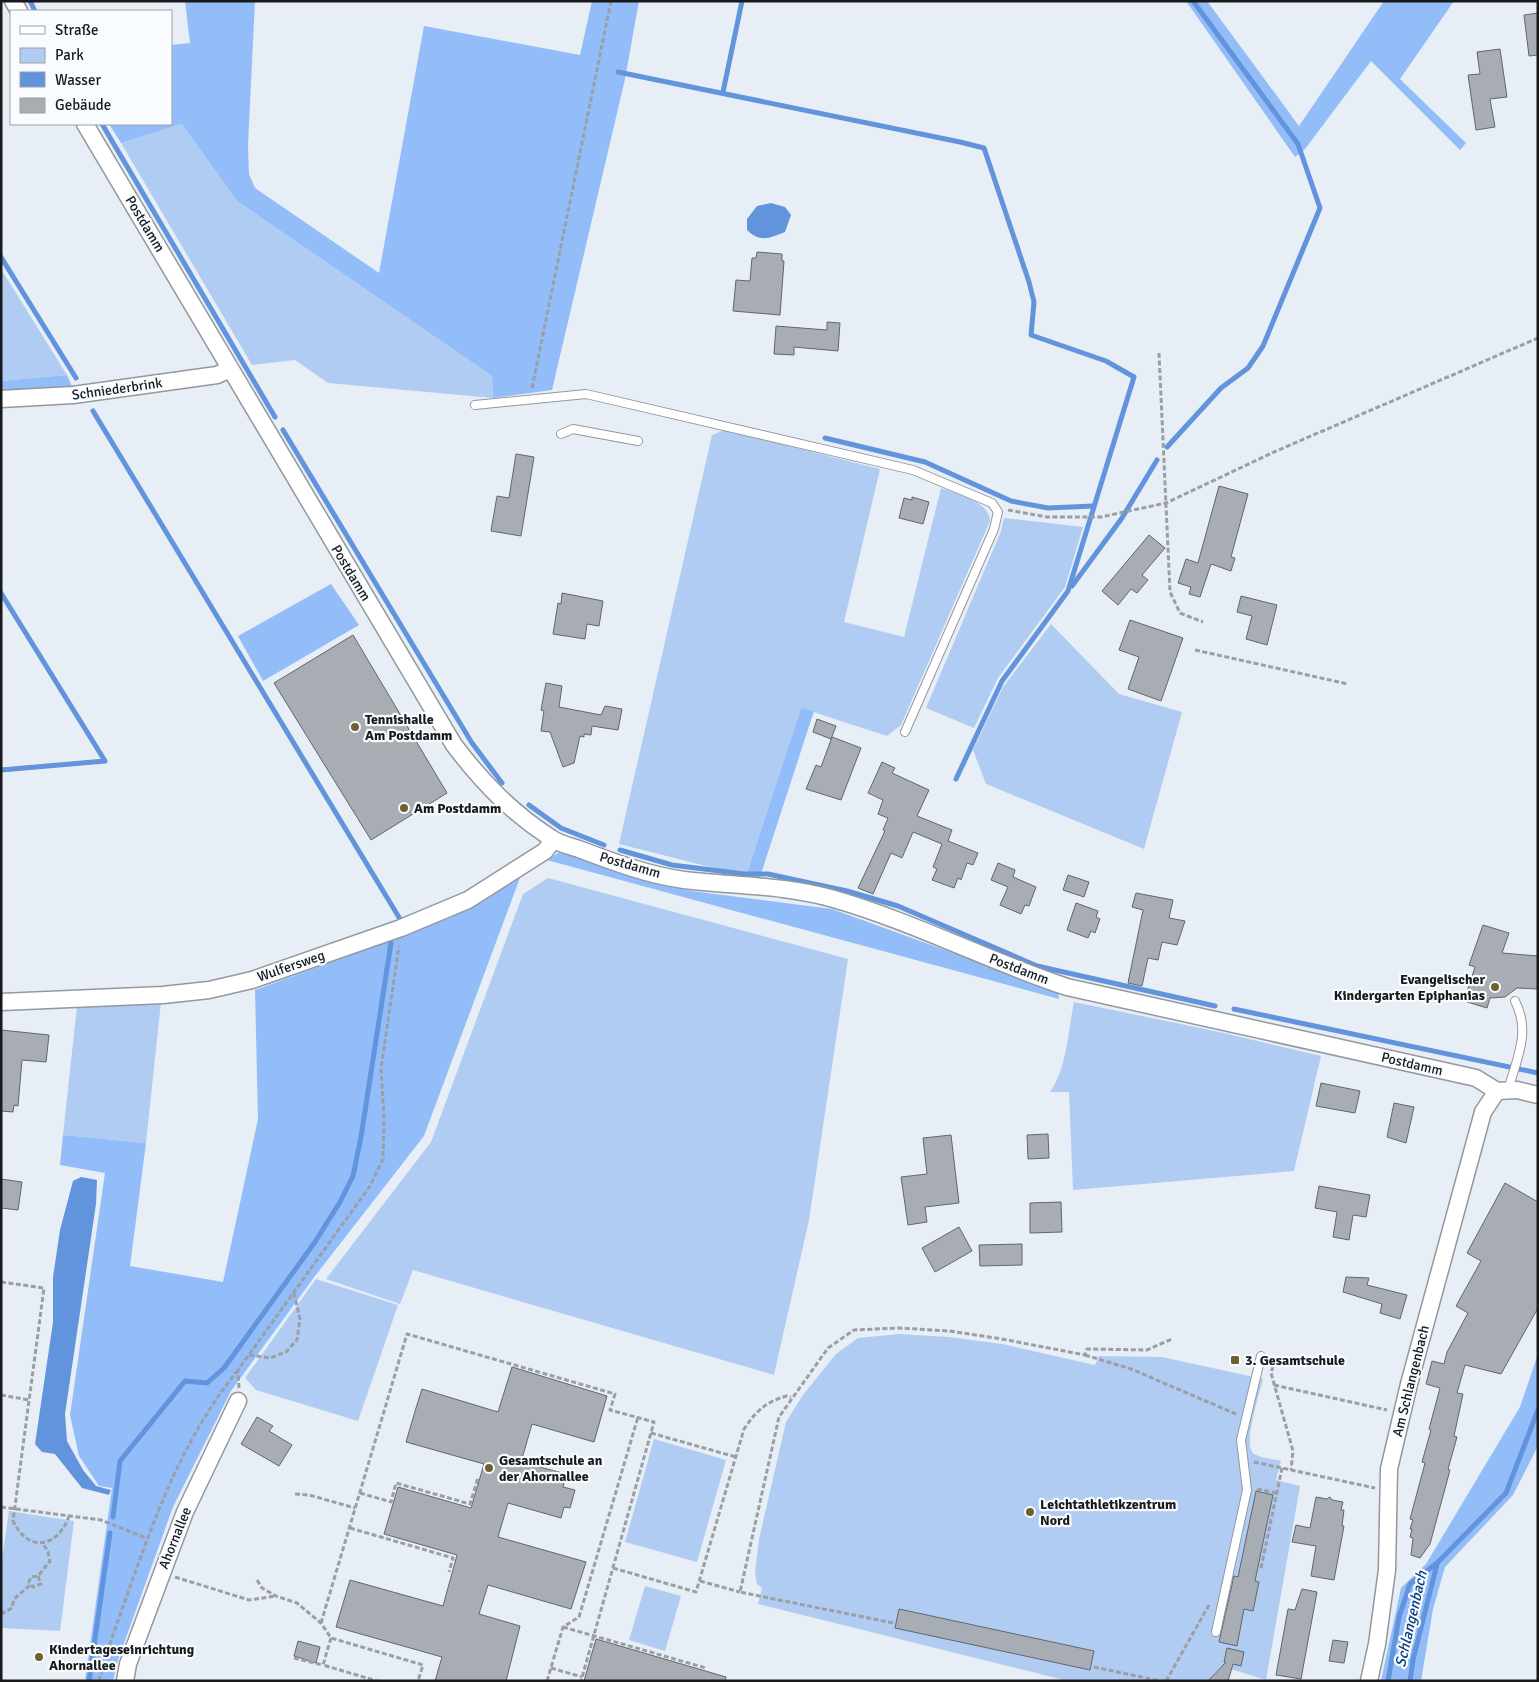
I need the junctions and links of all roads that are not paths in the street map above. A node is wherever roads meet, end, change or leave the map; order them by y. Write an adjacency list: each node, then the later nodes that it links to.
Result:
1 (86, 125): 2 (street, Postdamm)
2 (230, 369): 3 (street, Schniederbrink); 8 (street, Postdamm)
3 (1, 399)
4 (475, 405): 7 (lane)
5 (562, 434): 6 (lane)
6 (638, 441)
7 (905, 732)
8 (553, 840): 10 (street, Wulfersweg); 11 (street, Postdamm)
9 (1515, 1001): 11 (lane)
10 (1, 1002)
11 (1503, 1091): 12 (street, Postdamm); 17 (street, Am Schlangenbach)
12 (1538, 1095)
13 (1261, 1356): 15 (lane)
14 (238, 1401): 16 (street, Ahornallee)
15 (1216, 1632)
16 (125, 1681)
17 (1368, 1681)

